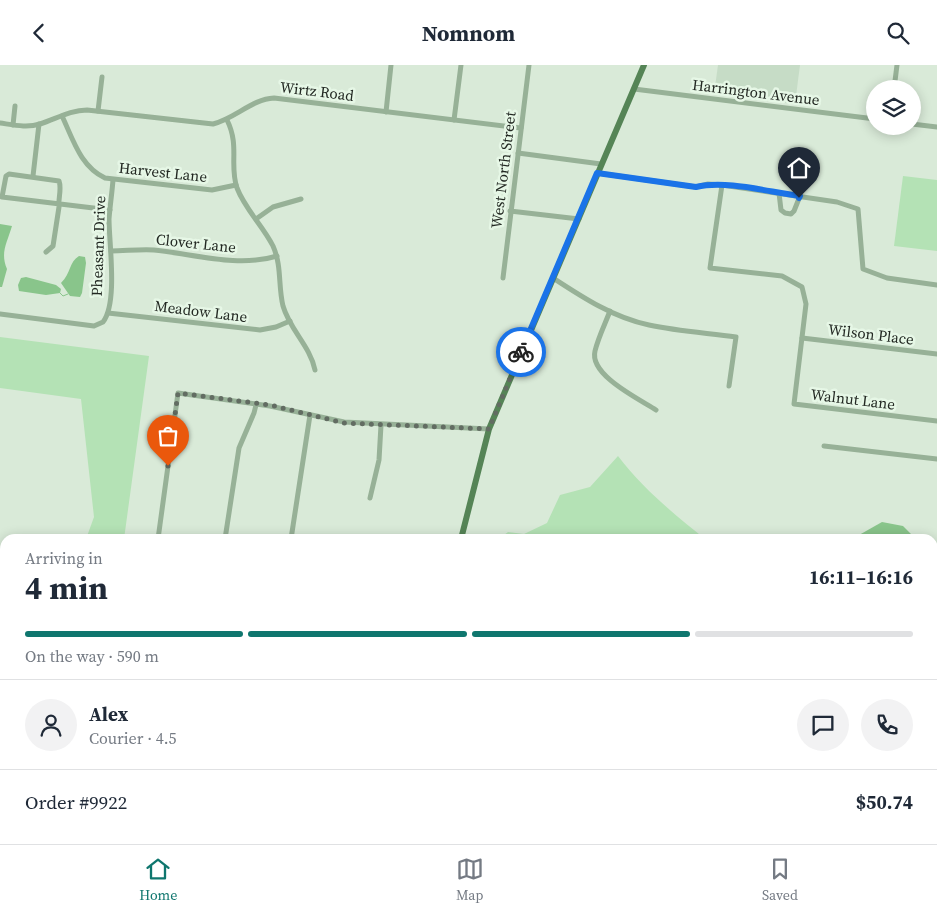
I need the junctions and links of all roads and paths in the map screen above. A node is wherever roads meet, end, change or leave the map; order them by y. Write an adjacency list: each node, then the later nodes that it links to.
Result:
1 (391, 65): 11 (street)
2 (461, 65): 14 (street)
3 (529, 65): 21 (street, West North Street)
4 (644, 65): 8 (main road)
5 (897, 65): 7 (street)
6 (102, 77): 10 (street)
7 (895, 80)
8 (634, 89): 13 (street, Harrington Avenue); 23 (main road)
9 (15, 105): 18 (street)
10 (98, 111): 12 (street, Wirtz Road); 15 (street, Wirtz Road)
11 (386, 111): 14 (street, Wirtz Road); 15 (street, Wirtz Road)
12 (62, 116): 17 (street, Wirtz Road); 26 (street, Harvest Lane)
13 (866, 118)
14 (454, 120): 21 (street, Wirtz Road)
15 (227, 121): 28 (street)
16 (0, 123): 18 (street, Wirtz Road)
17 (39, 124): 18 (street, Wirtz Road); 25 (street)
18 (13, 125)
19 (921, 125): 20 (street)
20 (937, 127)
21 (521, 128): 22 (street, West North Street)
22 (518, 153): 23 (street); 36 (street, West North Street)
23 (601, 164): 24 (main road)
24 (597, 173): 29 (street); 38 (main road)
25 (33, 176): 27 (street); 34 (street)
26 (113, 180): 28 (street, Harvest Lane); 35 (street, Pheasant Drive)
27 (2, 184): 32 (street)
28 (236, 185): 37 (street)
29 (722, 185): 30 (street); 49 (street, Walnut Lane)
30 (779, 193): 31 (street); 31 (street)
31 (800, 196): 44 (street)
32 (1, 197): 34 (street)
33 (301, 199): 37 (street)
34 (58, 203): 35 (street); 40 (street)
35 (110, 210): 39 (street, Pheasant Drive)
36 (510, 211): 38 (street); 42 (street, West North Street)
37 (256, 219): 41 (street)
38 (579, 219): 43 (main road)
39 (111, 251): 41 (street, Clover Lane); 46 (street, Pheasant Drive)
40 (46, 252)
41 (277, 256): 48 (street)
42 (503, 278)
43 (553, 279): 45 (street); 58 (main road)
44 (937, 285)
45 (610, 311): 52 (street); 54 (street)
46 (108, 313): 47 (street); 48 (street, Meadow Lane)
47 (0, 314)
48 (290, 321): 51 (street)
49 (802, 338): 50 (street, Wilson Place); 56 (street, Walnut Lane)
50 (937, 354)
51 (315, 371)
52 (729, 386)
53 (256, 405): 55 (street); 62 (street); 63 (street)
54 (656, 410)
55 (310, 415): 57 (street); 64 (street)
56 (937, 421)
57 (381, 425): 58 (street); 61 (street)
58 (489, 429): 65 (main road)
59 (824, 445): 60 (street)
60 (937, 459)
61 (370, 497)
62 (159, 534)
63 (226, 534)
64 (292, 534)
65 (462, 534)

